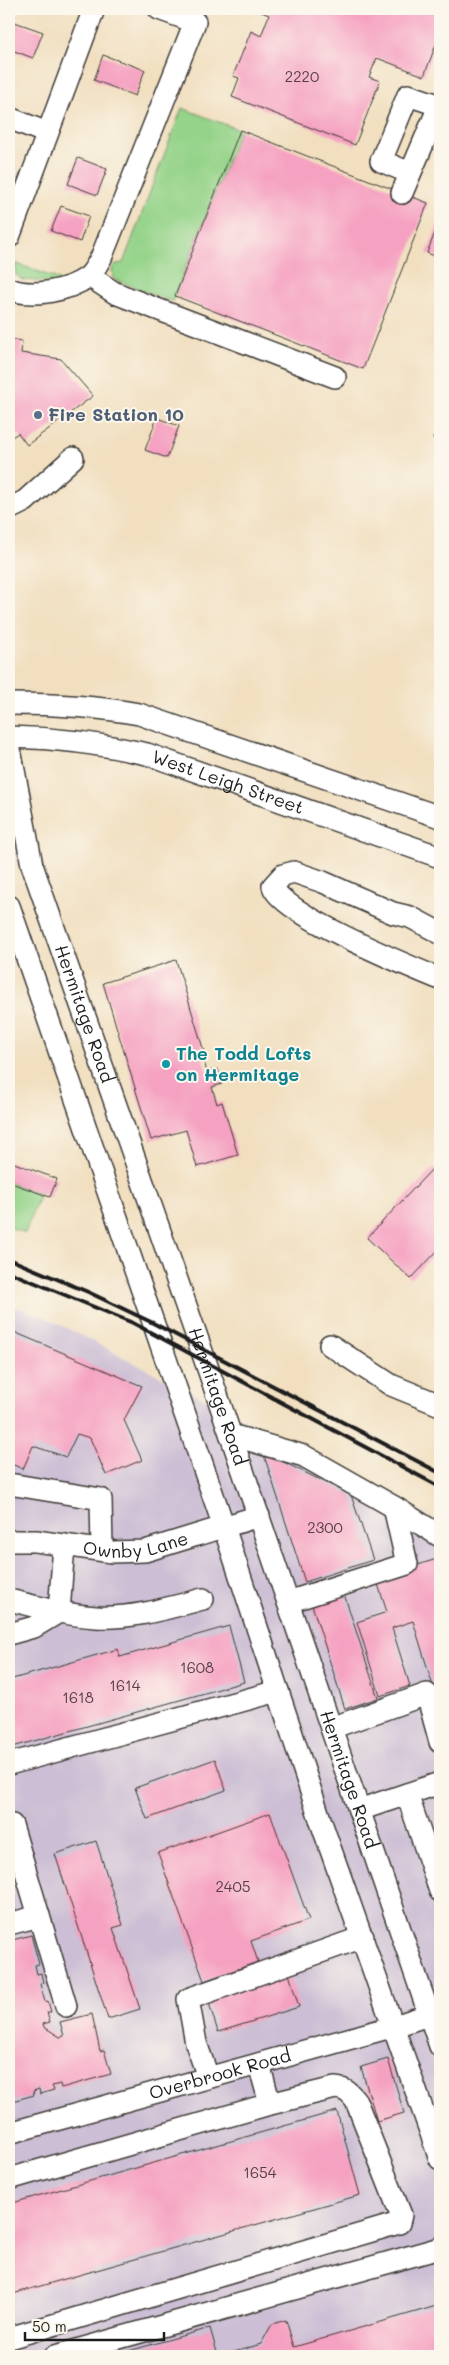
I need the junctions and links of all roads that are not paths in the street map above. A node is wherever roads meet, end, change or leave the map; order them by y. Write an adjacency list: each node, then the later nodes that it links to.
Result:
1 (94, 9): 5 (street)
2 (159, 9): 9 (street)
3 (439, 105): 6 (street); 6 (street)
4 (9, 118): 5 (street)
5 (47, 133): 8 (street)
6 (410, 173): 7 (street)
7 (402, 193)
8 (10, 229)
9 (89, 276): 10 (street); 11 (street)
10 (9, 289)
11 (335, 377)
12 (73, 458): 13 (street)
13 (9, 509)
14 (9, 704): 17 (street, West Leigh Street)
15 (9, 737): 18 (street, West Leigh Street)
16 (9, 744): 24 (street, Hermitage Road)
17 (440, 817)
18 (440, 856)
19 (9, 906): 28 (street, Hermitage Road)
20 (440, 933): 21 (street)
21 (440, 979)
22 (330, 1345): 23 (street)
23 (440, 1406)
24 (231, 1435): 26 (street); 27 (street, Hermitage Road)
25 (9, 1484): 32 (street)
26 (394, 1507): 29 (street); 35 (street)
27 (259, 1516): 28 (street, Ownby Lane); 35 (street, Hermitage Road)
28 (224, 1527): 32 (street, Ownby Lane); 38 (street, Hermitage Road)
29 (440, 1536)
30 (9, 1541): 31 (street, Ownby Lane)
31 (64, 1545): 32 (street, Ownby Lane); 36 (street)
32 (102, 1550)
33 (203, 1599): 36 (street)
34 (9, 1600): 36 (street)
35 (288, 1602): 39 (street, Hermitage Road)
36 (59, 1612): 37 (street)
37 (9, 1634)
38 (278, 1691): 41 (street); 49 (street, Hermitage Road)
39 (332, 1728): 40 (street); 44 (street, Hermitage Road)
40 (440, 1742)
41 (9, 1764)
42 (440, 1783): 43 (street)
43 (407, 1794): 44 (street); 46 (street)
44 (359, 1810): 51 (street, Hermitage Road)
45 (12, 1825): 47 (street)
46 (440, 1891)
47 (39, 1916): 48 (street); 50 (street)
48 (9, 1924)
49 (363, 1937): 52 (street, Hermitage Road); 55 (street)
50 (66, 2006)
51 (435, 2013): 52 (street, Overbrook Road); 53 (street, Hermitage Road)
52 (395, 2026): 54 (street, Overbrook Road); 58 (street, Hermitage Road)
53 (440, 2046)
54 (259, 2064): 55 (street, Overbrook Road); 56 (street)
55 (208, 2078): 57 (street, Overbrook Road)
56 (270, 2104): 59 (street); 61 (street)
57 (9, 2133)
58 (440, 2159)
59 (9, 2179)
60 (440, 2248): 62 (street)
61 (235, 2272): 62 (street); 63 (street)
62 (245, 2302): 64 (street)
63 (9, 2338)
64 (55, 2356)

